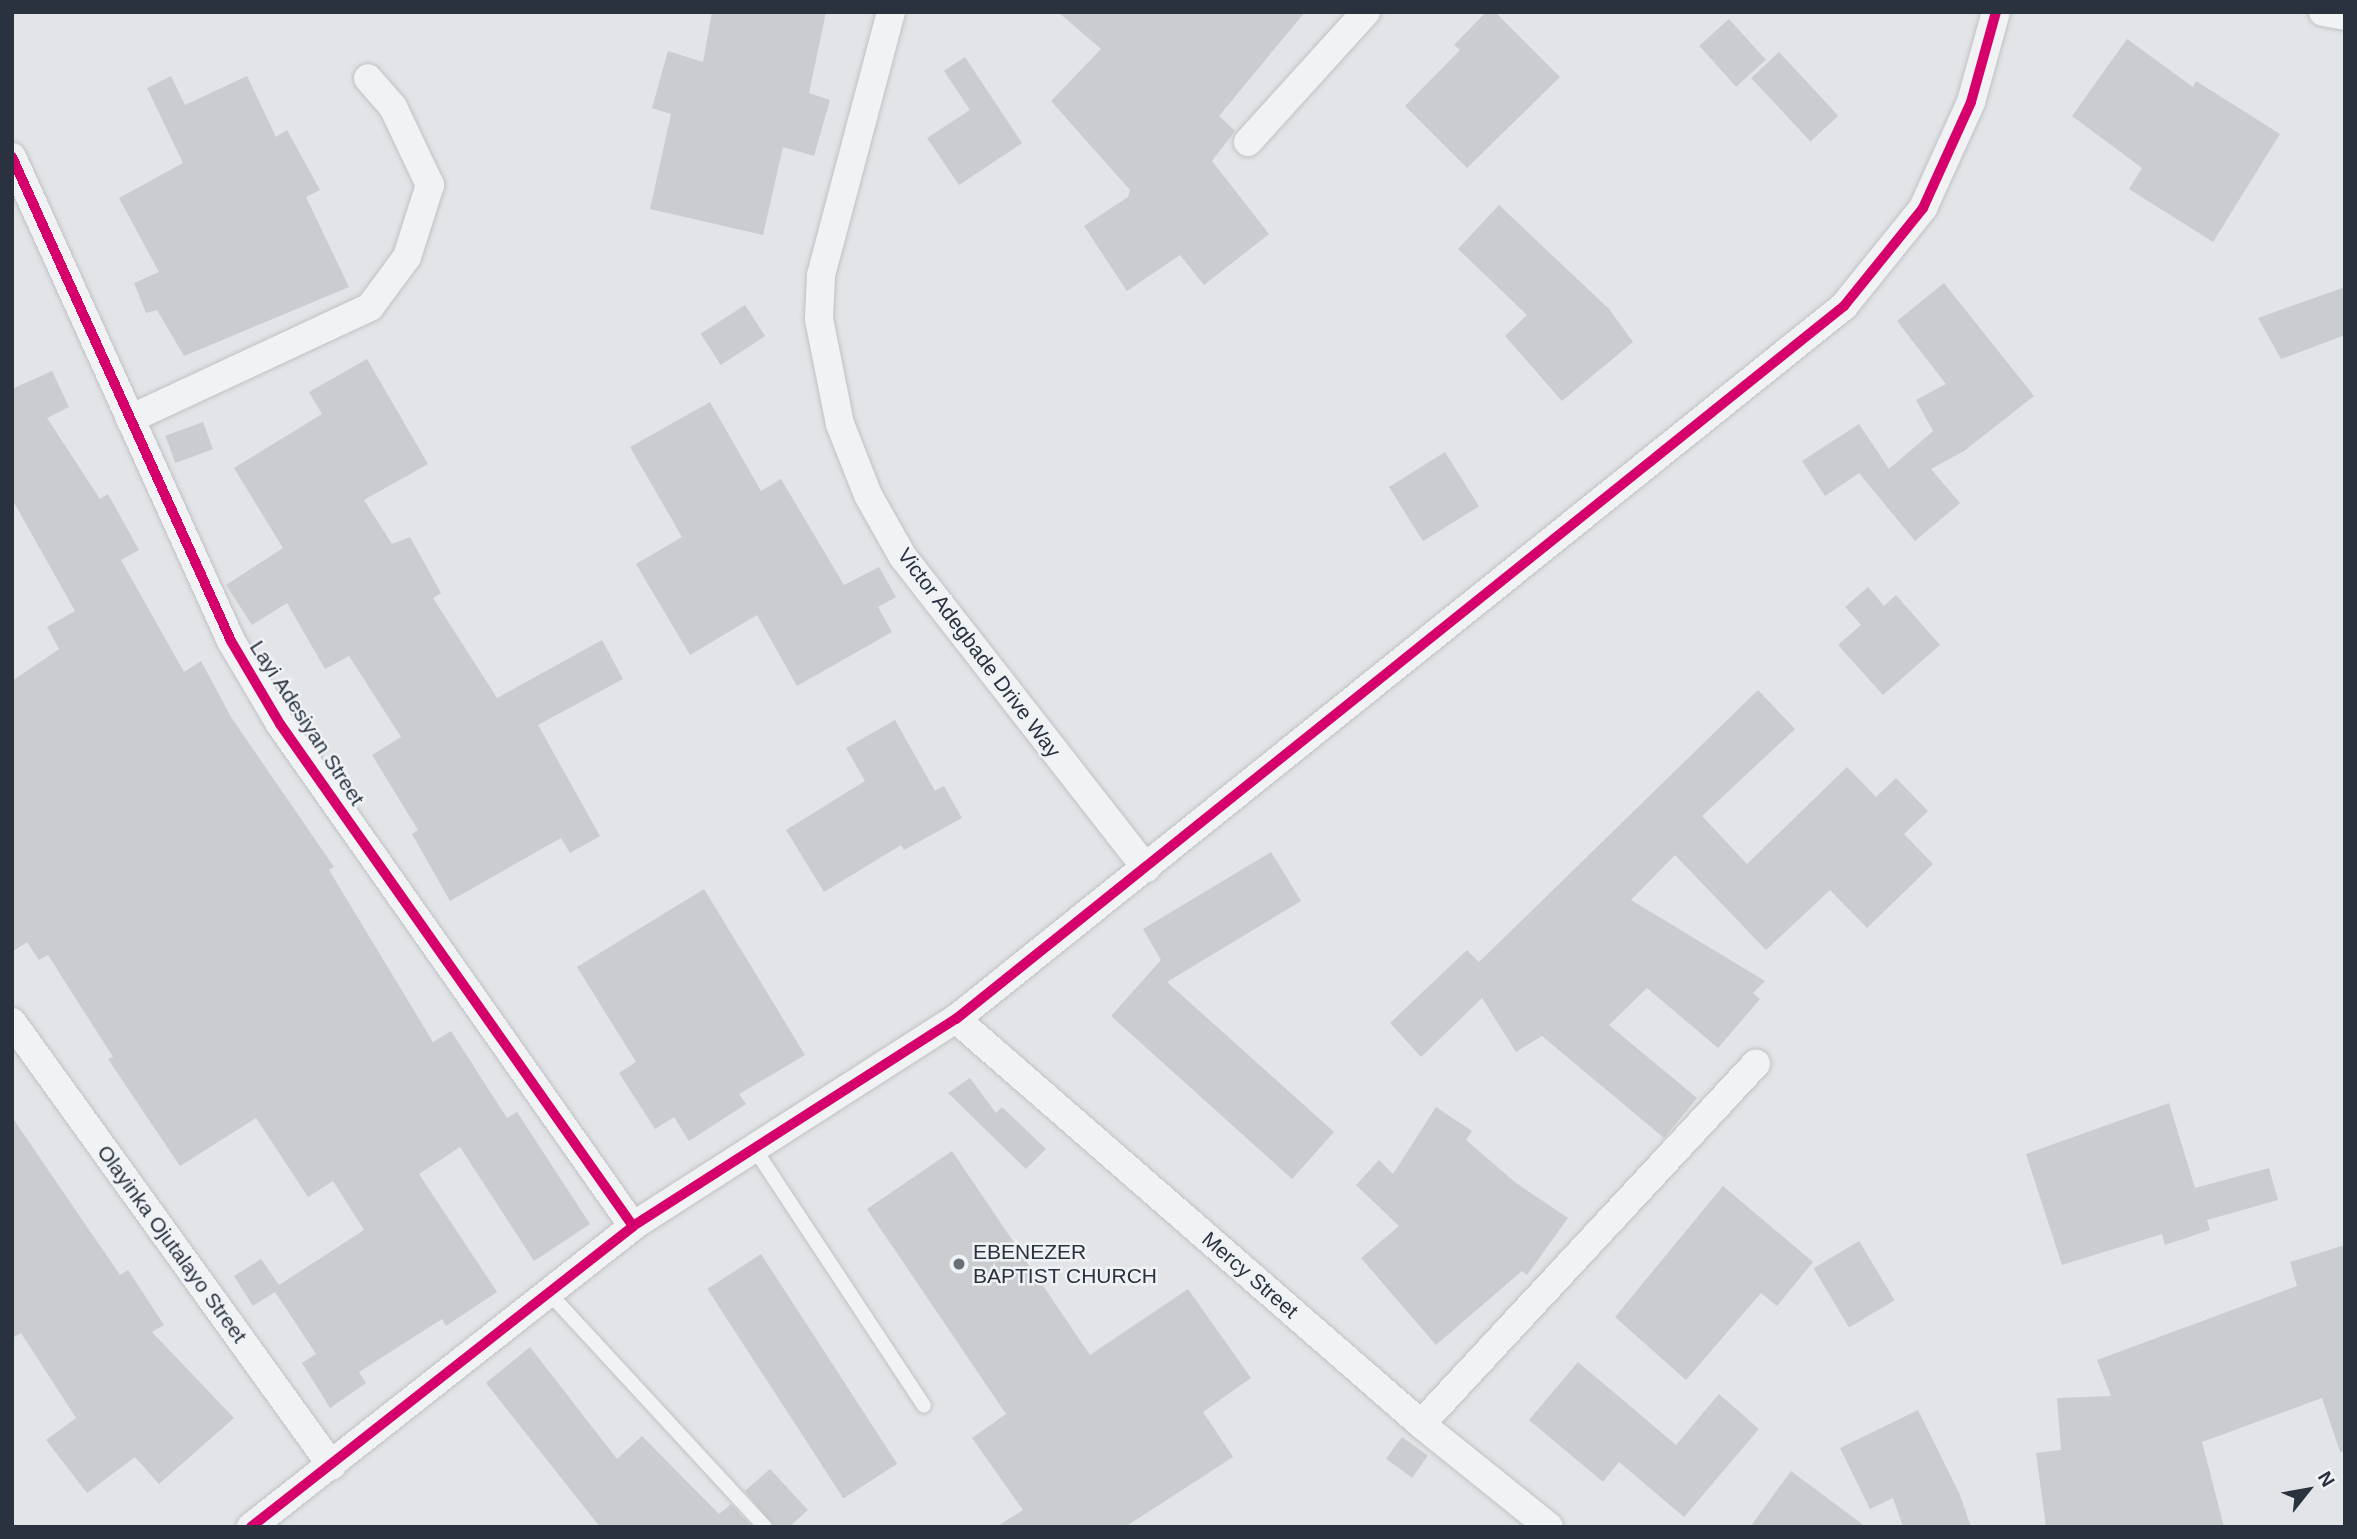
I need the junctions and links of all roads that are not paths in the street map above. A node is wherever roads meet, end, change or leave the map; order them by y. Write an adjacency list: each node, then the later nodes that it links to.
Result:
1 (891, 12): 10 (street, Victor Adegbade Drive Way)
2 (1366, 12): 7 (street)
3 (1996, 12): 10 (street)
4 (2323, 12): 5 (street)
5 (2345, 16)
6 (368, 78): 9 (street)
7 (1248, 142)
8 (12, 156): 9 (street, Layi Adesiyan Street)
9 (130, 419): 15 (street, Layi Adesiyan Street)
10 (1146, 868): 11 (street)
11 (956, 1018): 14 (street); 18 (street, Mercy Street)
12 (12, 1023): 19 (street, Olayinka Ojutalayo Street)
13 (1756, 1063): 18 (street)
14 (757, 1151): 15 (street); 17 (lane)
15 (633, 1226): 16 (street)
16 (549, 1293): 19 (street); 21 (lane)
17 (924, 1406)
18 (1420, 1424): 22 (street, Mercy Street)
19 (332, 1466): 20 (street)
20 (251, 1527)
21 (765, 1527)
22 (1549, 1527)

